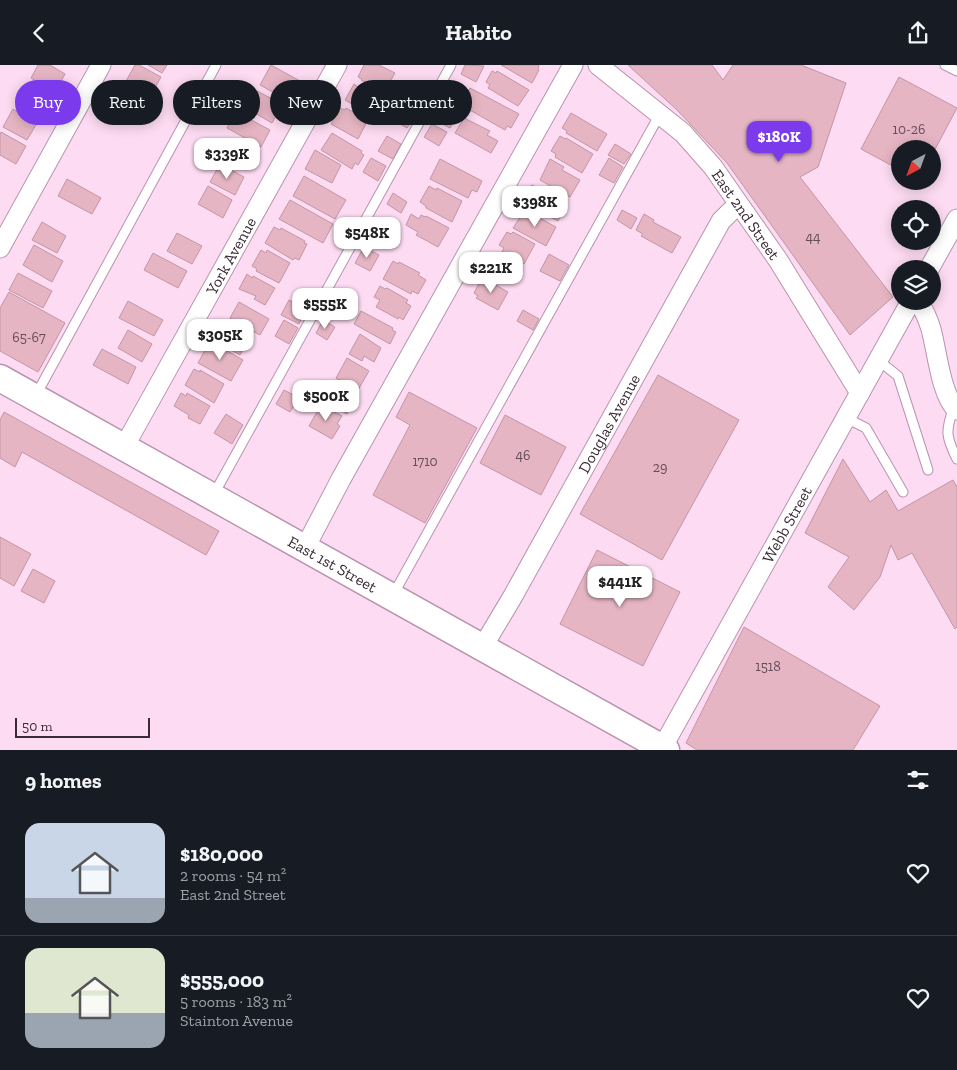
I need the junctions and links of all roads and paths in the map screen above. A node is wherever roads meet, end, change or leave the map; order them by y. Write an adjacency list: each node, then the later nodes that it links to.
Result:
1 (101, 65): 12 (street)
2 (216, 65): 19 (lane)
3 (337, 65): 22 (street, York Avenue)
4 (451, 65): 26 (lane)
5 (573, 65): 27 (street)
6 (598, 65): 9 (street, East 2nd Street)
7 (945, 65): 8 (lane)
8 (957, 71)
9 (660, 114): 10 (street, East 2nd Street); 28 (lane)
10 (740, 205): 18 (street, East 2nd Street); 29 (street, Douglas Avenue)
11 (957, 219): 13 (street)
12 (0, 247)
13 (934, 260)
14 (906, 310): 16 (street, Webb Street)
15 (923, 310): 20 (street)
16 (878, 360): 18 (street, Webb Street); 24 (lane)
17 (0, 378): 19 (main road, East 1st Street)
18 (860, 393): 21 (street, Webb Street)
19 (34, 397): 22 (main road, East 1st Street)
20 (955, 408): 23 (lane)
21 (846, 418): 25 (lane); 30 (street, Webb Street)
22 (124, 447): 26 (main road, East 1st Street)
23 (957, 459)
24 (928, 470)
25 (903, 492)
26 (213, 497): 27 (main road, East 1st Street)
27 (305, 548): 28 (main road, East 1st Street)
28 (392, 597): 29 (main road, East 1st Street)
29 (482, 648): 30 (main road, East 1st Street)
30 (664, 749)

